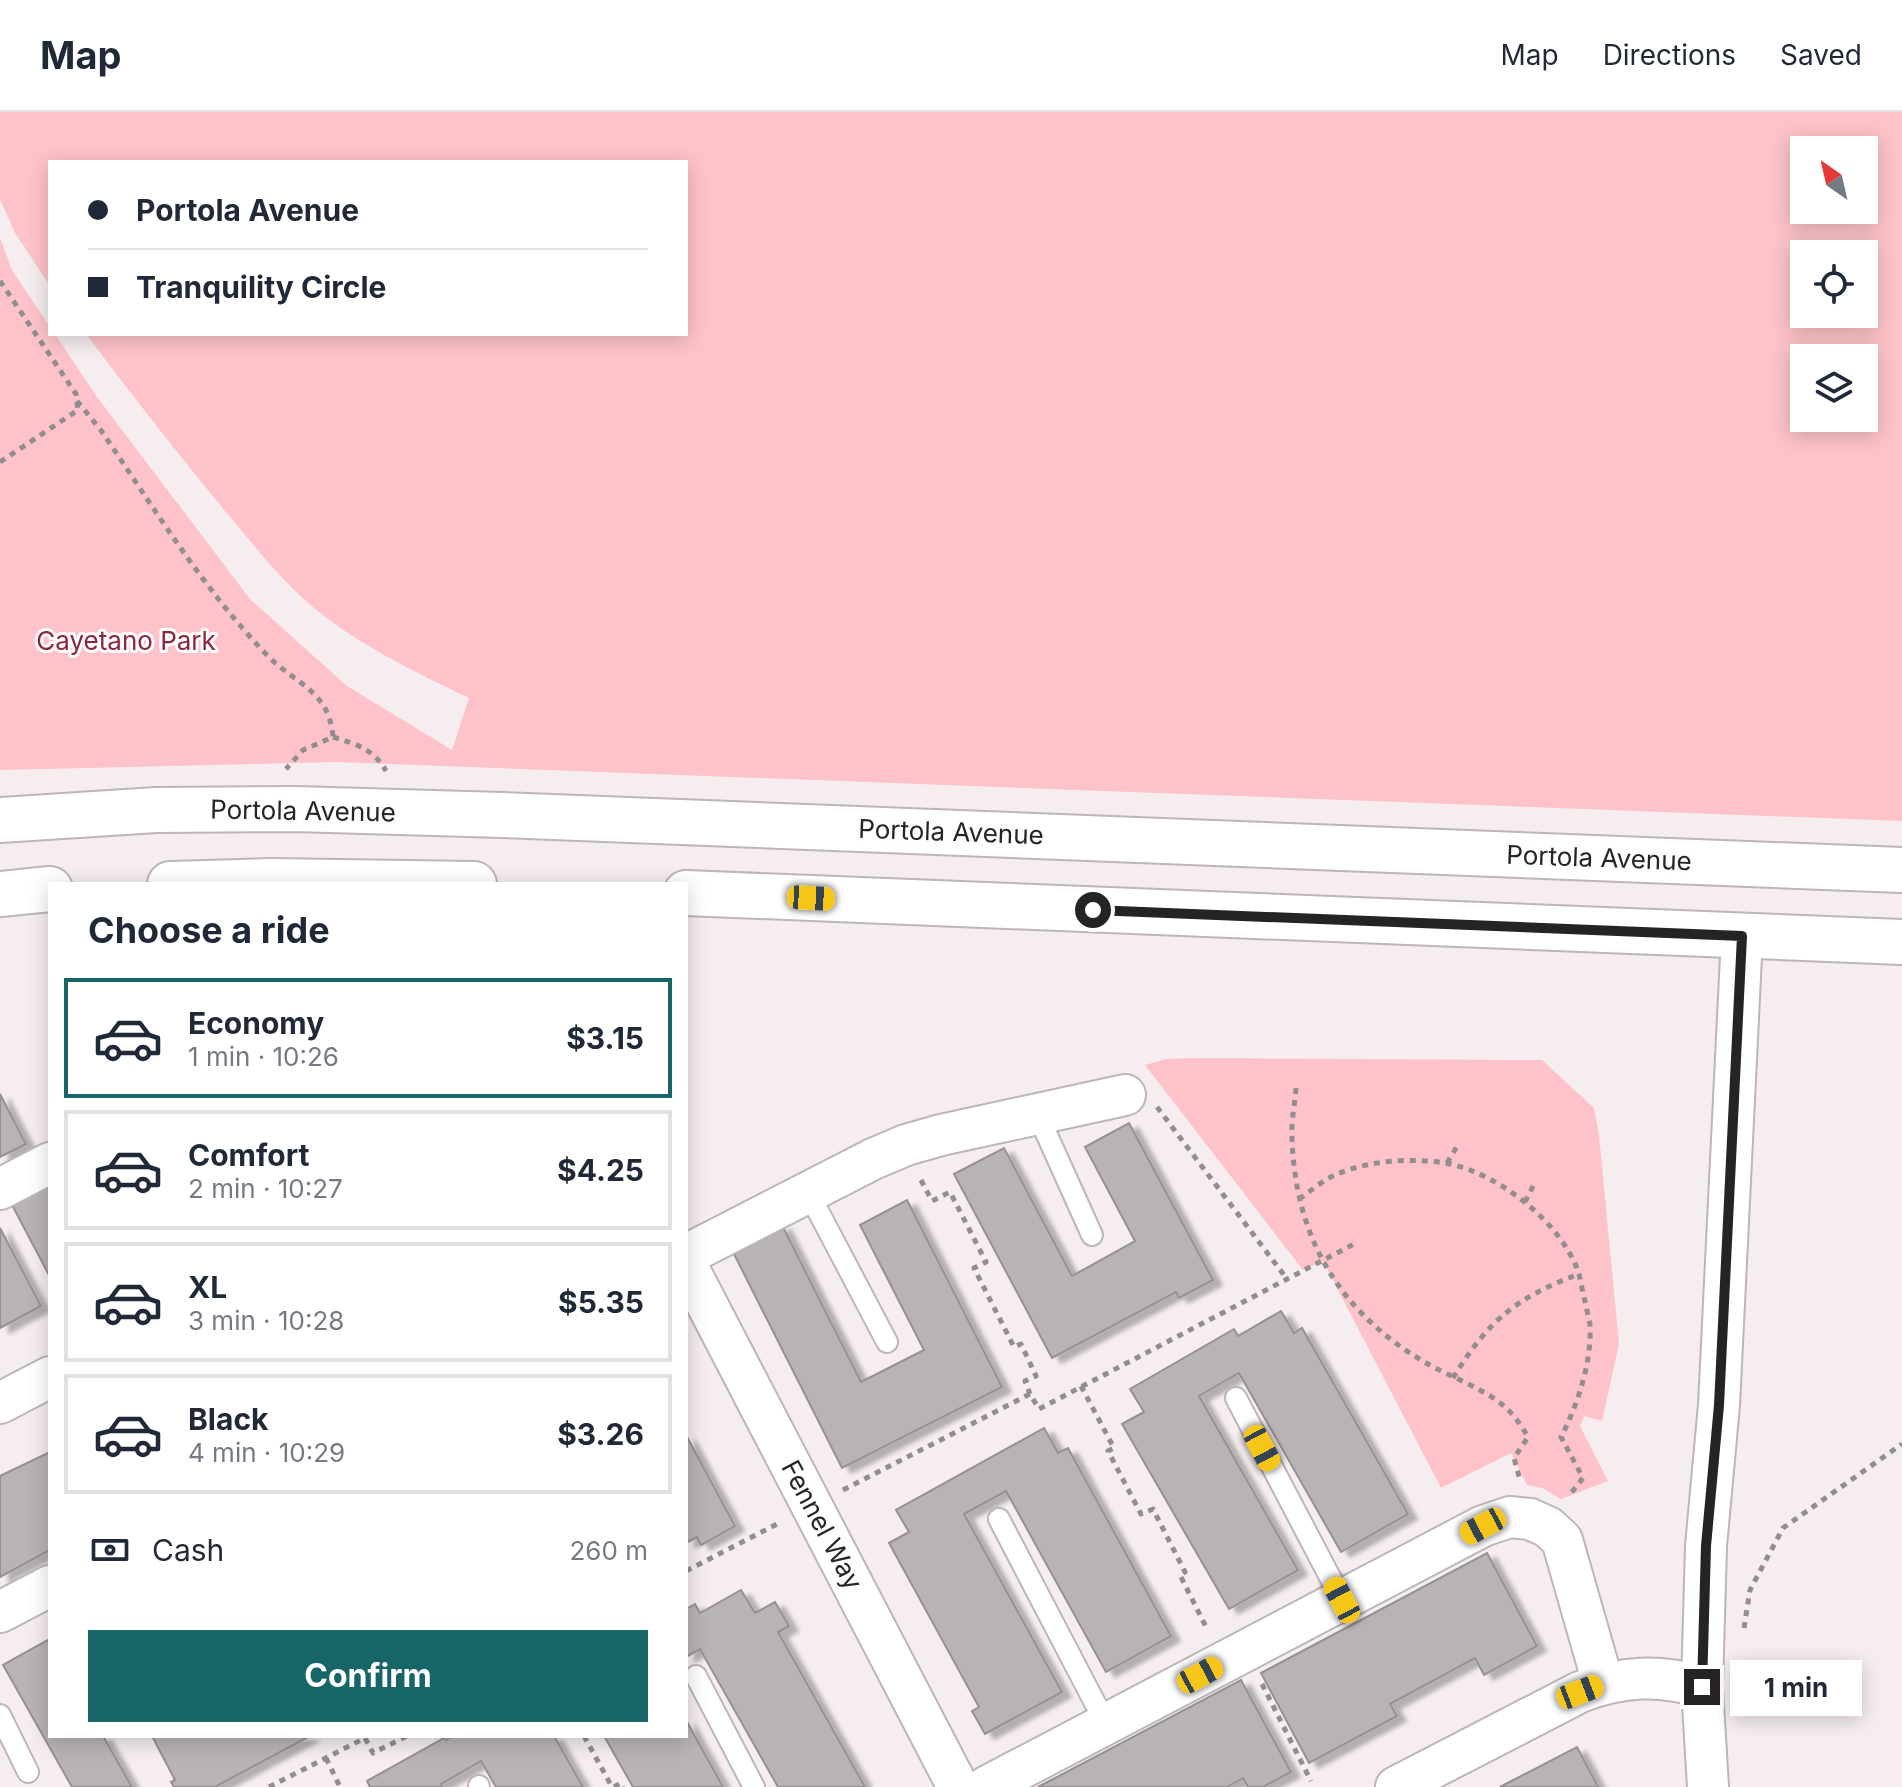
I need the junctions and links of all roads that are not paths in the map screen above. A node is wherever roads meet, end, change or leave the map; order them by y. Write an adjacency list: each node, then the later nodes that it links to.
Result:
1 (0, 820): 2 (main road, Portola Avenue)
2 (1902, 870)
3 (237, 882): 4 (main road)
4 (338, 882)
5 (48, 889): 7 (main road)
6 (688, 893): 8 (main road)
7 (0, 894)
8 (1742, 936): 9 (main road); 28 (street)
9 (1902, 942)
10 (1141, 1100): 11 (street)
11 (1037, 1113): 14 (street); 15 (lane)
12 (48, 1164): 13 (street)
13 (0, 1189)
14 (808, 1192): 16 (street); 18 (lane)
15 (1092, 1235)
16 (688, 1254)
17 (688, 1268): 33 (street, Fennel Way)
18 (887, 1342)
19 (48, 1378): 21 (street)
20 (1236, 1398): 24 (lane)
21 (0, 1403)
22 (999, 1519): 30 (lane)
23 (48, 1587): 25 (street)
24 (1342, 1600): 27 (street); 30 (street)
25 (0, 1612)
26 (696, 1676): 32 (lane)
27 (1603, 1683): 28 (street); 35 (street)
28 (1702, 1687): 36 (street)
29 (0, 1715): 31 (lane)
30 (1106, 1724): 34 (street)
31 (28, 1772)
32 (754, 1787)
33 (958, 1787)
34 (986, 1787)
35 (1396, 1787)
36 (1708, 1787)

